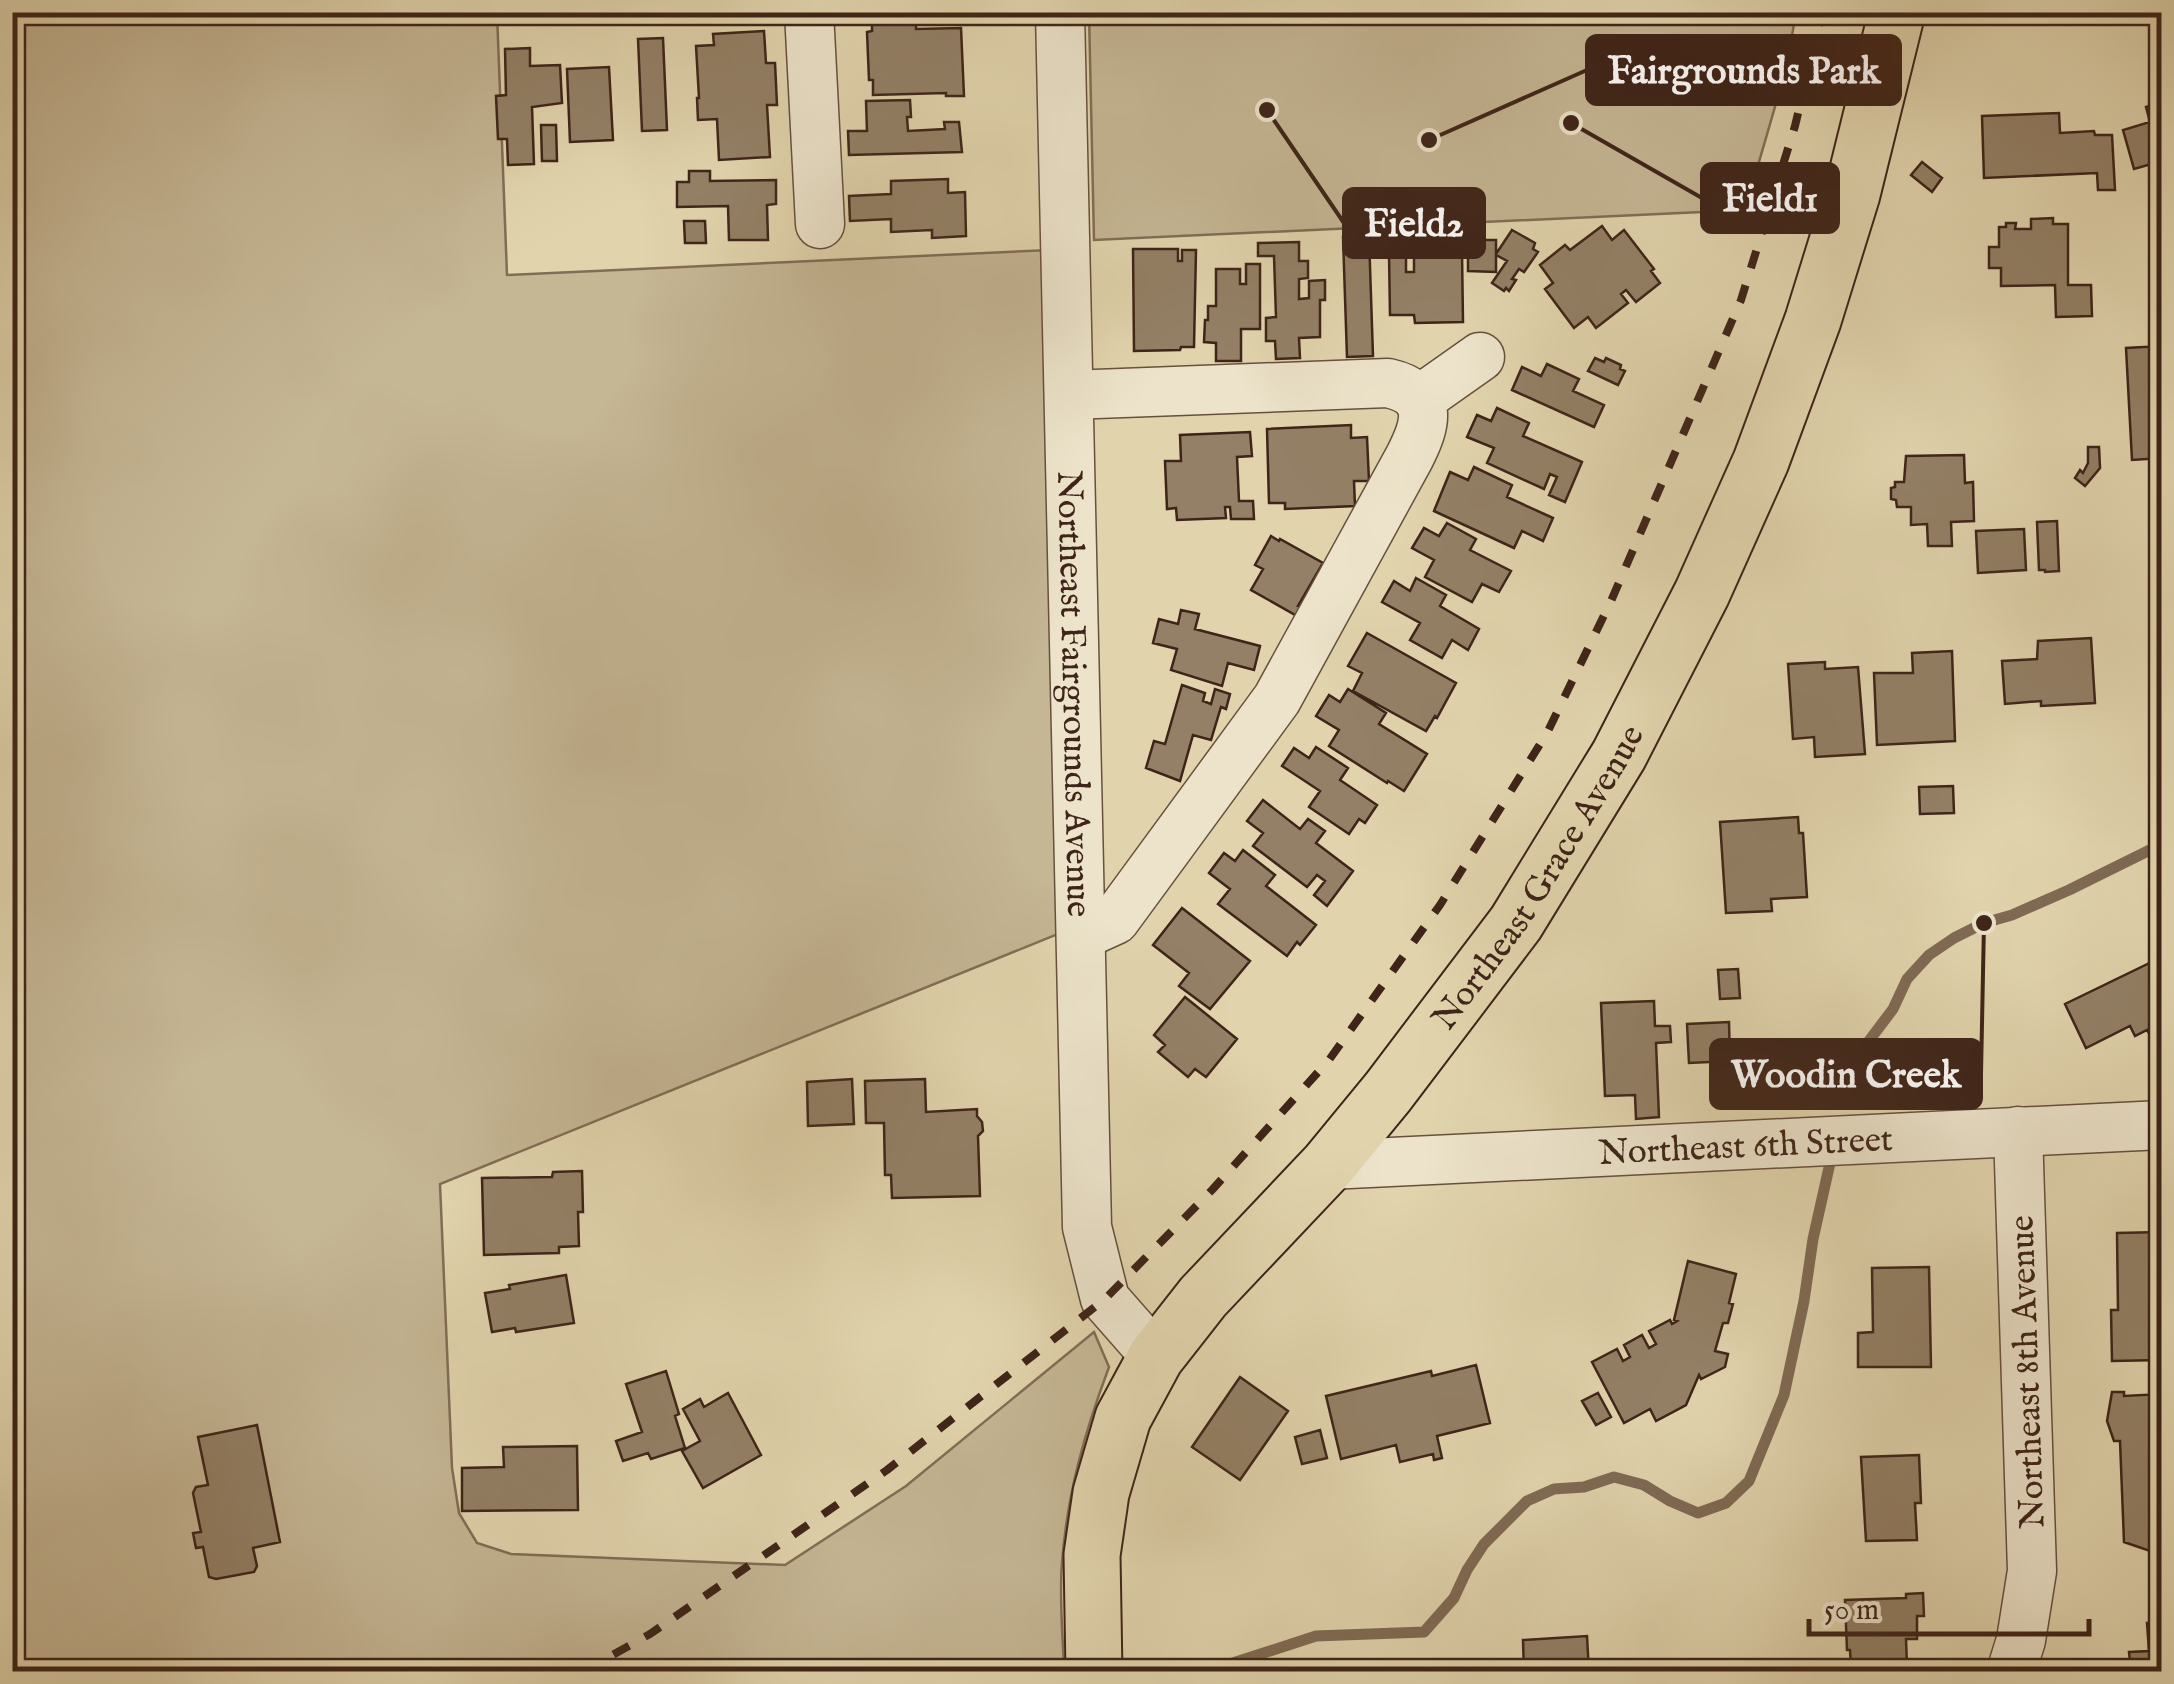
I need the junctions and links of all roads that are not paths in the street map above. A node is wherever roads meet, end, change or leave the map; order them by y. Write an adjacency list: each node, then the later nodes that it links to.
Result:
1 (809, 12): 4 (street)
2 (1060, 12): 6 (street, Northeast Fairgrounds Avenue)
3 (1898, 12): 11 (main road, Northeast Grace Avenue)
4 (820, 224)
5 (1480, 356): 7 (street)
6 (1069, 395): 7 (street); 8 (street, Northeast Fairgrounds Avenue)
7 (1419, 400): 8 (street)
8 (1082, 935): 12 (street, Northeast Fairgrounds Avenue)
9 (2162, 1126): 10 (street, Northeast 6th Street)
10 (2018, 1131): 11 (street, Northeast 6th Street); 14 (street, Northeast 8th Avenue)
11 (1328, 1164): 12 (main road, Northeast Grace Avenue)
12 (1156, 1356): 13 (main road, Northeast Grace Avenue)
13 (1094, 1672)
14 (2011, 1672)

